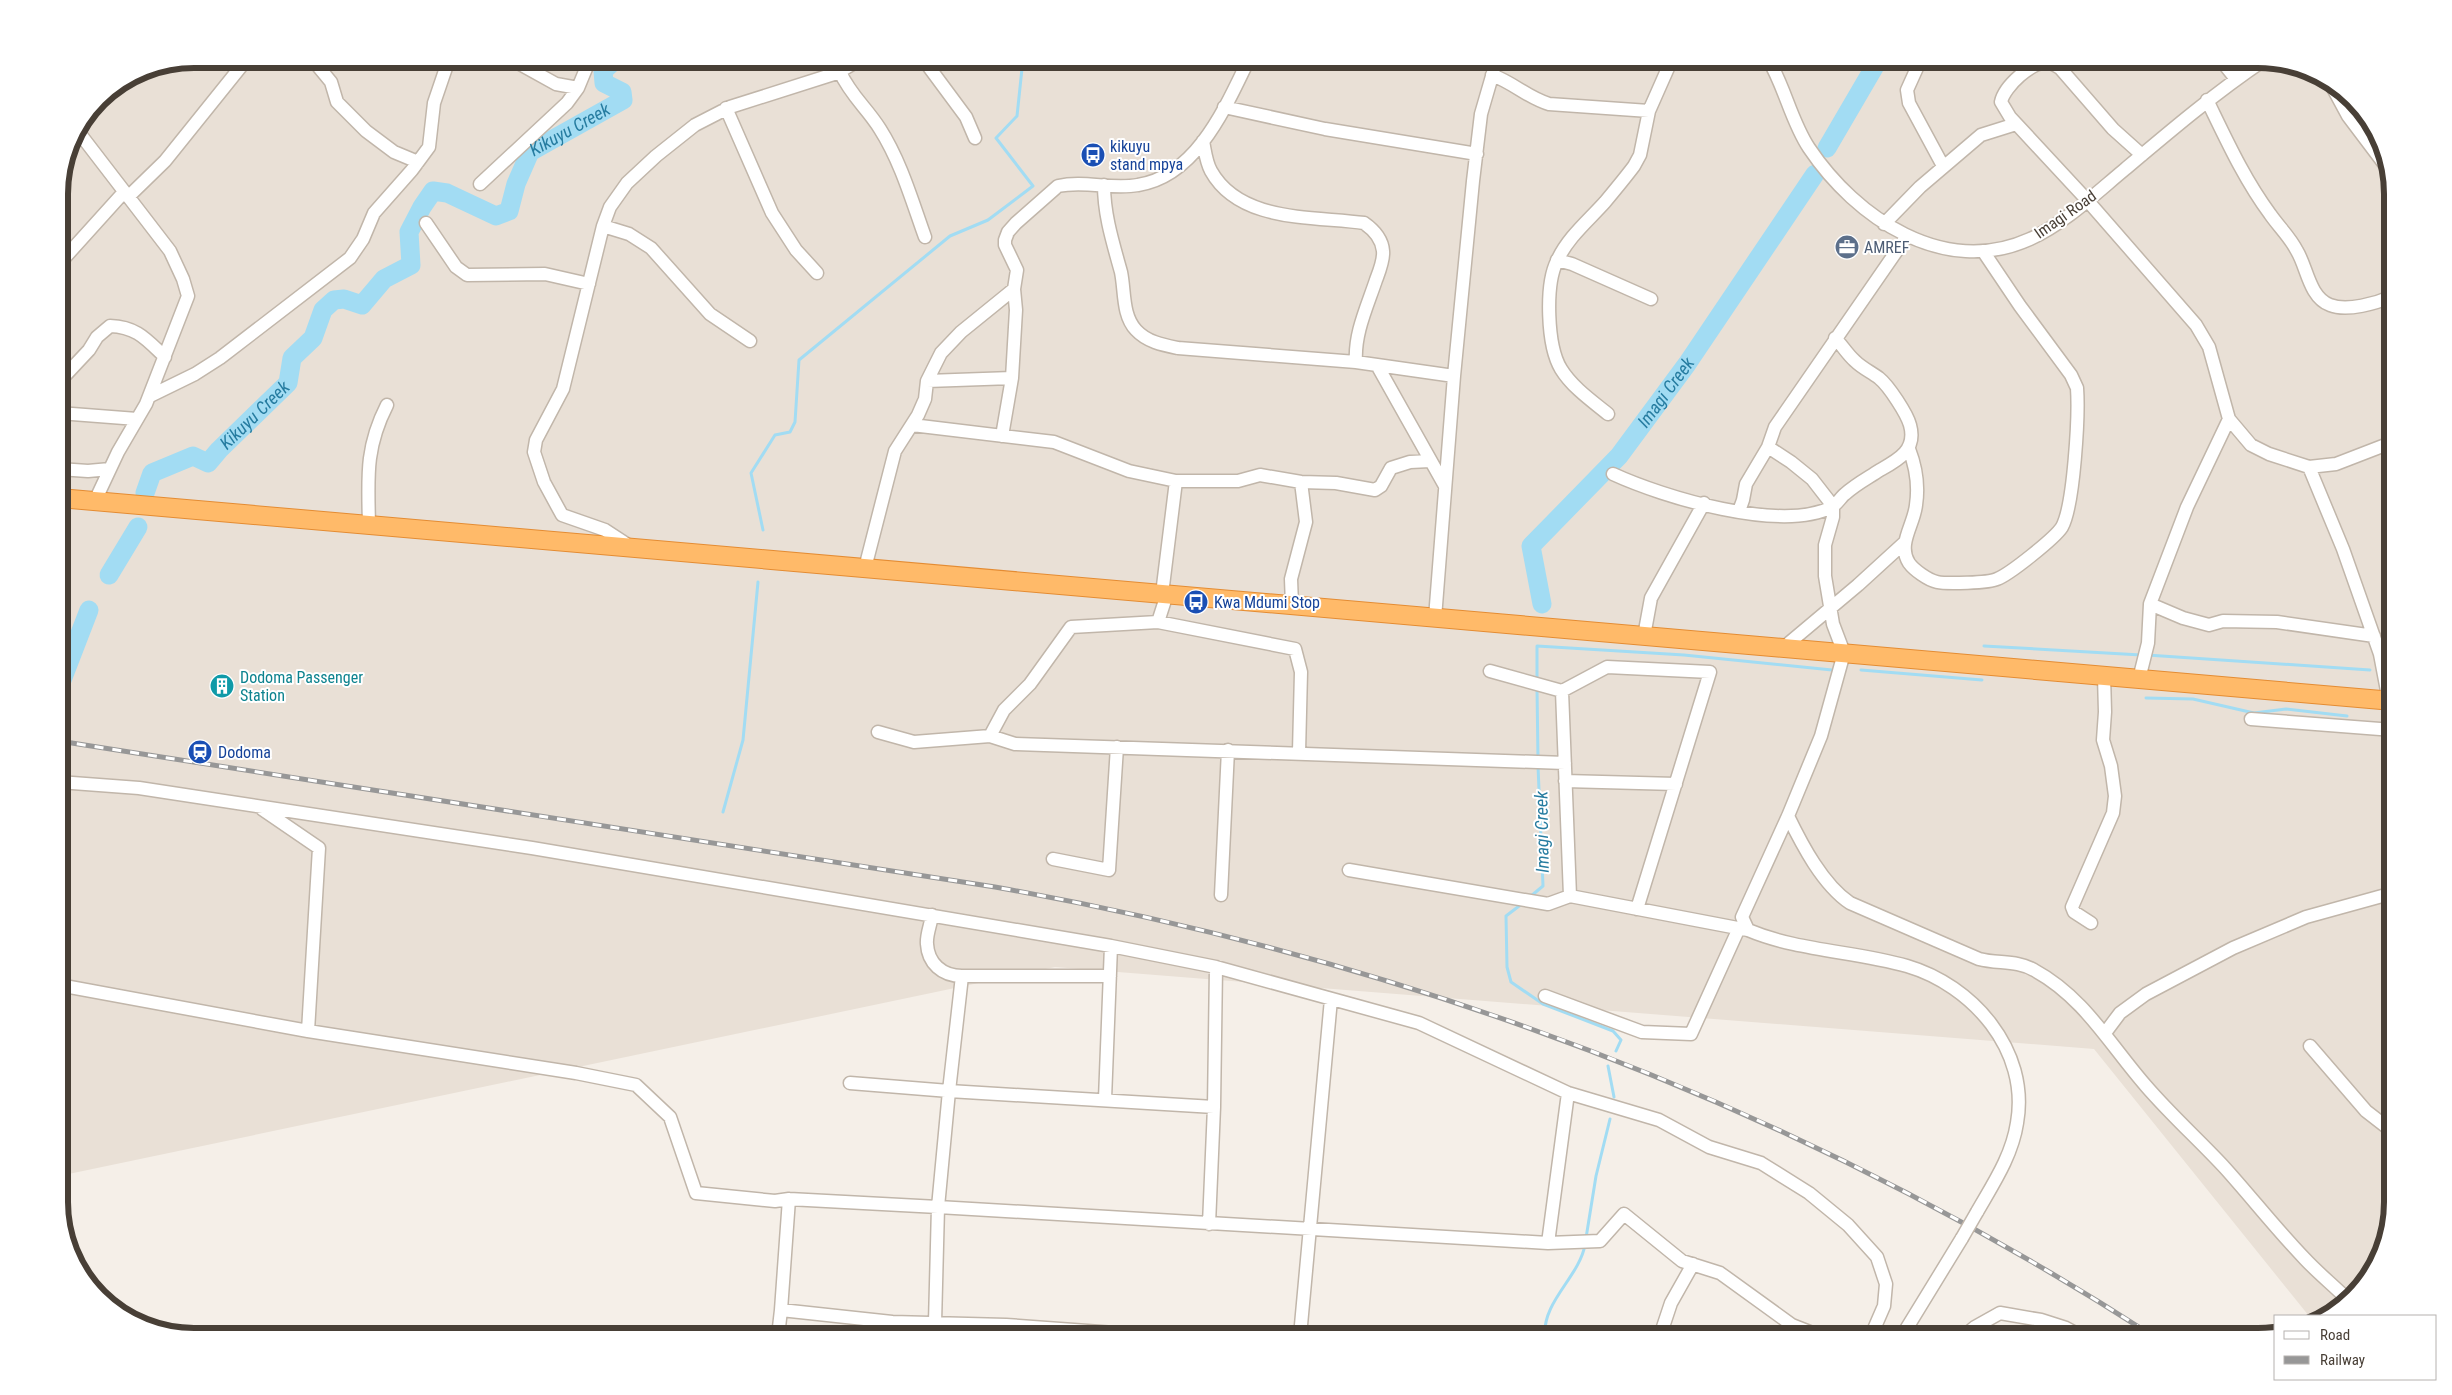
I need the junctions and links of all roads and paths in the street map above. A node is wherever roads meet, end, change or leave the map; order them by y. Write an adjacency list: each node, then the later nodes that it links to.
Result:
1 (240, 68): 37 (street)
2 (319, 68): 33 (street)
3 (445, 68): 33 (street)
4 (527, 68): 20 (street)
5 (586, 68): 20 (street)
6 (846, 68): 17 (street)
7 (930, 68): 28 (street)
8 (1244, 68): 23 (street)
9 (1494, 68): 18 (street)
10 (1668, 68): 25 (street)
11 (1773, 68): 40 (street, Imagi Road)
12 (1917, 68): 34 (street)
13 (2033, 68): 26 (street)
14 (2060, 68): 31 (street)
15 (2227, 68): 19 (street)
16 (2252, 68): 19 (street, Imagi Road)
17 (840, 72): 24 (street); 43 (street)
18 (1492, 75): 25 (street); 30 (street)
19 (2236, 79): 22 (street, Imagi Road)
20 (578, 88): 35 (street)
21 (2337, 95): 32 (street)
22 (2207, 100): 31 (street, Imagi Road); 50 (street)
23 (1224, 107): 29 (street); 30 (street)
24 (726, 108): 41 (street); 47 (street)
25 (1649, 111): 46 (street)
26 (2016, 124): 34 (street); 38 (street)
27 (81, 136): 37 (street)
28 (975, 138)
29 (1203, 141): 36 (street); 55 (street)
30 (1476, 154): 58 (street)
31 (2142, 155): 38 (street, Imagi Road)
32 (2379, 157)
33 (418, 162): 61 (street)
34 (1943, 166): 40 (street)
35 (480, 184)
36 (1104, 186): 49 (street); 55 (street)
37 (126, 194): 45 (street); 54 (street)
38 (2087, 200): 44 (street, Imagi Road); 65 (street)
39 (426, 223): 48 (street)
40 (1884, 224): 42 (street, Imagi Road)
41 (603, 226): 48 (street); 53 (street)
42 (1907, 236): 44 (street, Imagi Road); 52 (street)
43 (925, 237)
44 (1983, 252): 86 (street)
45 (68, 255)
46 (1557, 260): 51 (street); 64 (street)
47 (817, 273)
48 (589, 284): 87 (street)
49 (1014, 289): 59 (street); 60 (street)
50 (2384, 298)
51 (1651, 299)
52 (1835, 338): 70 (street); 71 (street)
53 (750, 341)
54 (165, 357): 57 (street); 61 (street)
55 (1356, 362): 56 (street)
56 (1376, 365): 58 (street); 72 (street)
57 (68, 372)
58 (1454, 376): 79 (street)
59 (1012, 378): 60 (street); 68 (street)
60 (927, 381): 67 (street)
61 (150, 396): 66 (street)
62 (387, 405): 85 (street)
63 (68, 414): 66 (street)
64 (1608, 414)
65 (2229, 419): 73 (street); 90 (street)
66 (137, 420): 74 (street)
67 (912, 425): 68 (street); 88 (street)
68 (1002, 436): 77 (street)
69 (2384, 445): 73 (street)
70 (1768, 447): 83 (street); 84 (street)
71 (1909, 449): 83 (street); 86 (street)
72 (1430, 461): 78 (street); 79 (street)
73 (2309, 467): 96 (street)
74 (110, 468): 75 (street); 81 (street)
75 (68, 470)
76 (1613, 474): 82 (street)
77 (1176, 482): 78 (street); 89 (street)
78 (1301, 482): 91 (street)
79 (1445, 486): 93 (street)
80 (68, 499): 81 (highway)
81 (95, 501): 85 (highway)
82 (1704, 504): 84 (street); 95 (street)
83 (1833, 506): 84 (street); 92 (street)
84 (1739, 511)
85 (369, 525): 87 (highway)
86 (1904, 543): 92 (street)
87 (633, 548): 88 (highway)
88 (865, 568): 89 (highway)
89 (1164, 594): 91 (highway); 94 (street)
90 (2150, 604): 96 (street); 102 (street)
91 (1292, 605): 93 (highway)
92 (1831, 608): 97 (street); 99 (street)
93 (1435, 618): 95 (highway)
94 (1158, 622): 108 (street); 111 (street)
95 (1644, 636): 97 (highway)
96 (2374, 636): 98 (street)
97 (1782, 648): 99 (highway)
98 (2384, 649)
99 (1844, 653): 101 (highway); 117 (street)
100 (1490, 671): 103 (street)
101 (2104, 676): 102 (highway); 125 (street)
102 (2139, 679): 104 (highway)
103 (1562, 690): 112 (street); 115 (street)
104 (2384, 700)
105 (2251, 720): 106 (street)
106 (2384, 729)
107 (878, 732): 108 (street)
108 (990, 736): 109 (street)
109 (1117, 747): 110 (street); 118 (street)
110 (1228, 750): 111 (street); 120 (street)
111 (1299, 752): 112 (street)
112 (1565, 763): 113 (street)
113 (1565, 782): 115 (street); 122 (street)
114 (68, 783): 116 (street)
115 (1676, 784): 123 (street)
116 (258, 806): 124 (street); 134 (street)
117 (1788, 816): 126 (street); 135 (street)
118 (1053, 859)
119 (1349, 870): 122 (street)
120 (1221, 895)
121 (2384, 895): 135 (street)
122 (1570, 896): 123 (street)
123 (1637, 909): 126 (street)
124 (932, 916): 127 (street); 129 (street)
125 (2091, 924)
126 (1744, 929): 132 (street); 160 (street, bridge)
127 (1112, 946): 128 (street); 130 (street)
128 (1216, 967): 133 (street); 141 (street)
129 (962, 976): 130 (street); 138 (street)
130 (1110, 976): 140 (street)
131 (68, 987): 134 (street)
132 (1545, 996)
133 (1331, 999): 139 (street); 146 (street)
134 (308, 1030): 143 (street)
135 (2105, 1033): 149 (street)
136 (2310, 1046): 142 (street)
137 (850, 1083): 138 (street)
138 (949, 1092): 140 (street); 144 (street)
139 (1568, 1093): 147 (street); 159 (street)
140 (1105, 1099): 141 (street)
141 (1214, 1107): 145 (street)
142 (2384, 1125)
143 (789, 1199): 144 (street); 150 (street)
144 (938, 1207): 145 (street); 152 (street)
145 (1209, 1224): 146 (street)
146 (1308, 1230): 147 (street); 156 (street)
147 (1548, 1243): 148 (street)
148 (1693, 1264): 157 (street); 158 (street)
149 (2343, 1295)
150 (781, 1310): 151 (street); 153 (street)
151 (892, 1322): 152 (street); 154 (street)
152 (935, 1323): 155 (street)
153 (779, 1328)
154 (891, 1328)
155 (979, 1328)
156 (1301, 1328)
157 (1663, 1328)
158 (1800, 1328)
159 (1874, 1328)
160 (1907, 1328)
161 (1974, 1328): 162 (street)
162 (2066, 1328)

